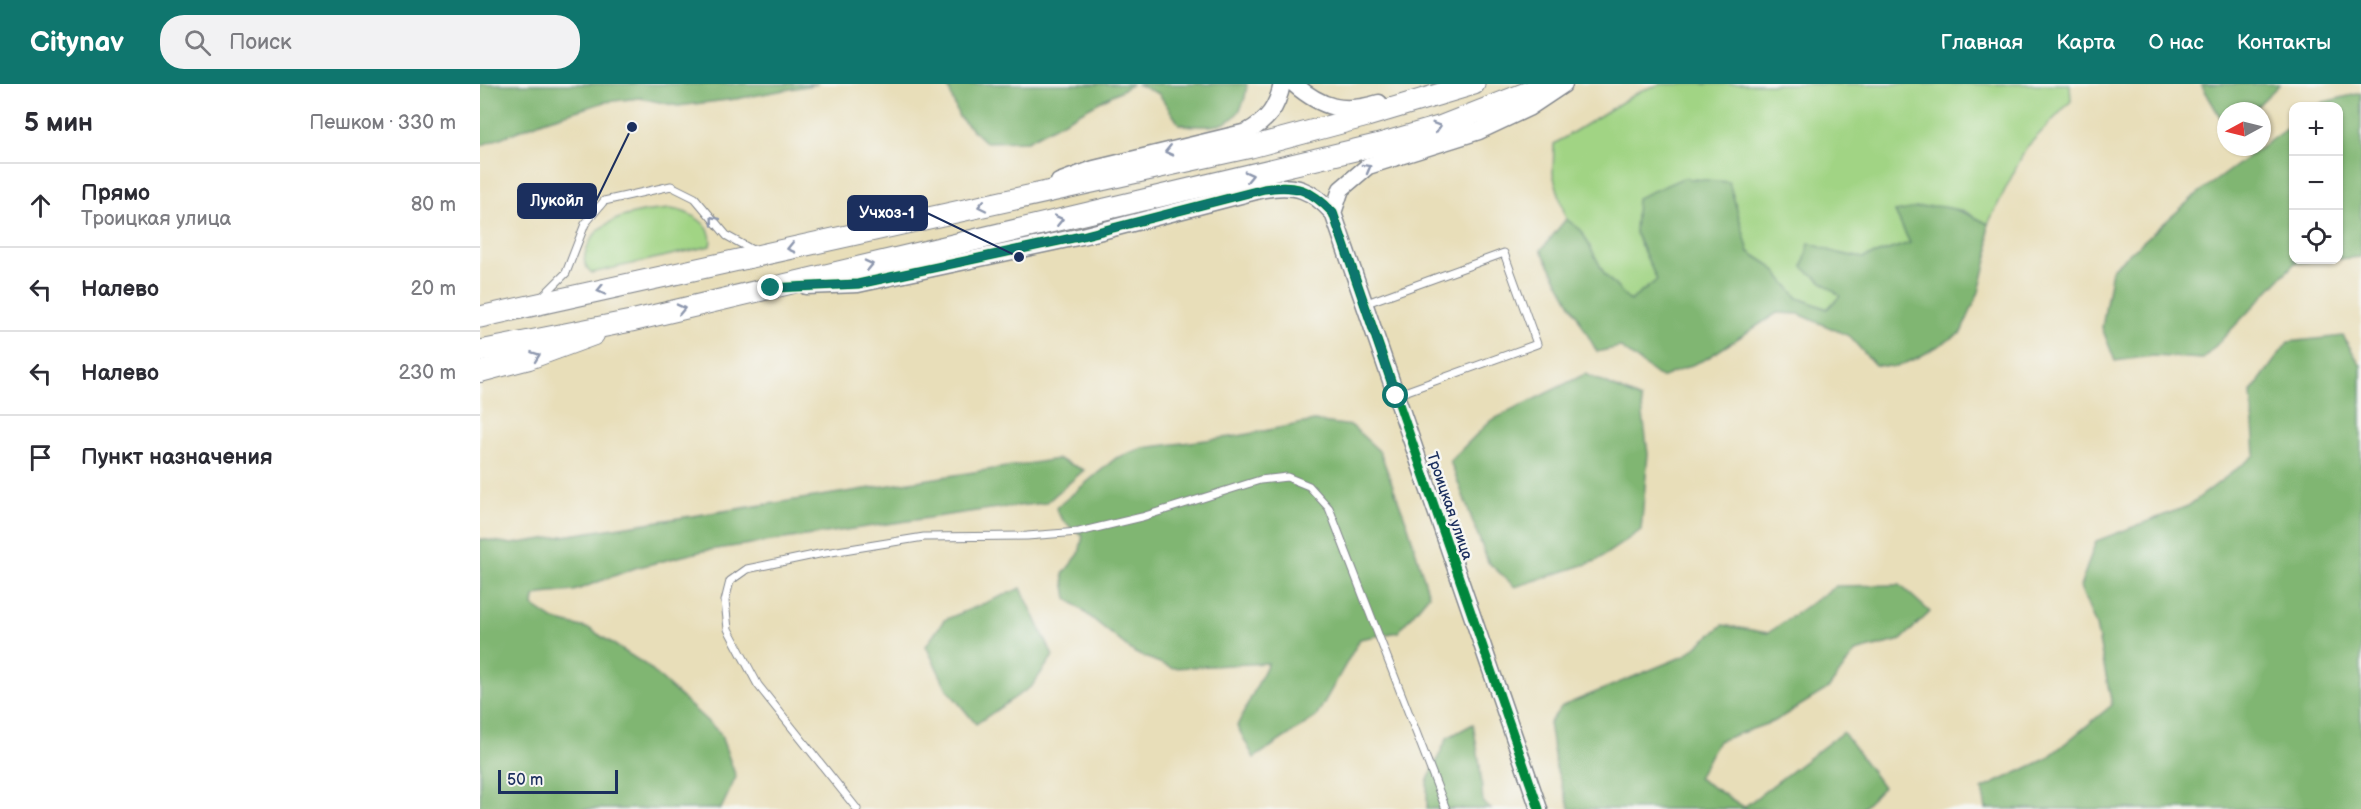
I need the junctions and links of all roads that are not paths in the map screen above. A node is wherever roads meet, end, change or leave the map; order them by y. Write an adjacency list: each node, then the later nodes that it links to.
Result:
1 (1282, 84): 7 (street, one-way to 7)
2 (1294, 84): 3 (street)
3 (1443, 84)
4 (1474, 84): 7 (highway)
5 (1549, 84): 10 (highway, one-way to 5)
6 (1564, 84): 8 (street, one-way to 6)
7 (1021, 197): 9 (highway, one-way to 9)
8 (1333, 213): 10 (street); 11 (street, Троицкая улица)
9 (760, 255): 12 (highway, one-way to 12); 12 (lane, one-way to 12)
10 (771, 288): 14 (highway, one-way to 10)
11 (1364, 304): 17 (street, Троицкая улица); 17 (lane)
12 (534, 305): 13 (highway)
13 (486, 315)
14 (632, 321): 15 (highway); 16 (main road, one-way to 14)
15 (480, 351)
16 (480, 372)
17 (1396, 396): 20 (street, Троицкая улица)
18 (857, 809): 19 (lane)
19 (1446, 809)
20 (1539, 809)

